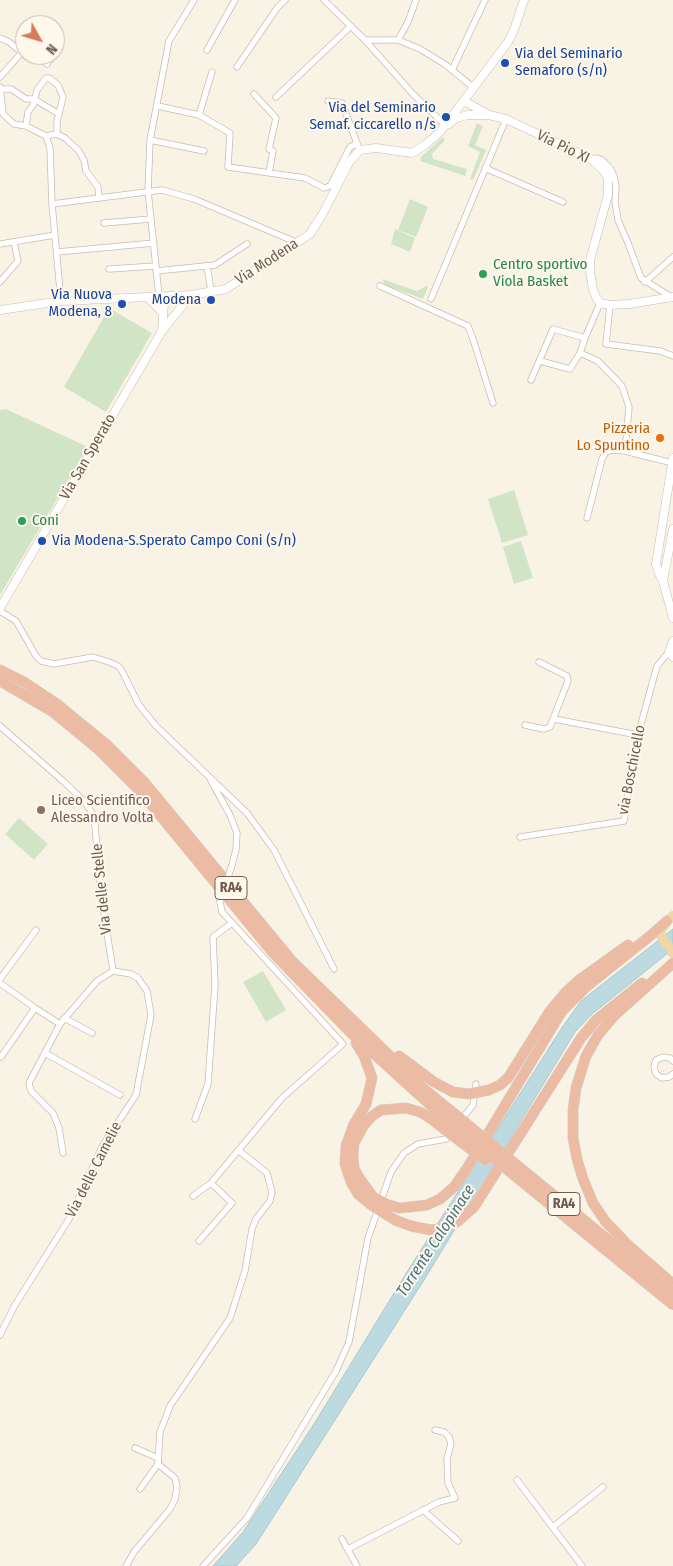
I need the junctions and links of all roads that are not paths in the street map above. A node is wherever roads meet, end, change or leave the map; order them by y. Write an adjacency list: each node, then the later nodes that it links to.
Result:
1 (194, 0): 26 (street)
2 (235, 0): 13 (street)
3 (285, 0): 15 (street)
4 (324, 0): 8 (street)
5 (416, 0): 11 (street)
6 (485, 0): 16 (street)
7 (524, 0): 20 (main road)
8 (351, 26): 10 (street); 22 (street)
9 (0, 38): 12 (street)
10 (365, 40): 11 (street); 32 (street)
11 (398, 40): 16 (street)
12 (15, 45)
13 (206, 50)
14 (15, 59): 18 (street)
15 (236, 67)
16 (452, 70): 20 (street)
17 (212, 72): 29 (street)
18 (0, 77)
19 (0, 88): 23 (street); 27 (street)
20 (474, 88): 25 (main road)
21 (254, 94): 42 (street)
22 (276, 97)
23 (34, 99): 28 (street); 28 (street); 33 (street)
24 (328, 101): 38 (street)
25 (464, 102): 30 (main road, Via Pio XI); 32 (main road)
26 (158, 106): 29 (street); 37 (street)
27 (2, 113): 33 (street)
28 (59, 114): 35 (street)
29 (198, 115): 42 (street)
30 (489, 115): 31 (main road, Via Pio XI); 34 (main road)
31 (506, 119): 40 (main road, Via Pio XI); 41 (street)
32 (445, 125): 34 (main road)
33 (26, 126): 36 (street)
34 (440, 132): 38 (main road)
35 (57, 134): 36 (street); 44 (street)
36 (46, 136): 46 (street)
37 (150, 140): 39 (street); 43 (street)
38 (358, 147): 42 (street); 52 (main road, Via Modena)
39 (204, 150)
40 (591, 159): 61 (street); 71 (main road, Via Pio XI)
41 (485, 168): 45 (street); 69 (street)
42 (270, 173)
43 (148, 191): 44 (street); 47 (street); 52 (street)
44 (99, 197): 46 (street)
45 (563, 202)
46 (52, 204): 49 (street)
47 (151, 219): 48 (street); 51 (street)
48 (104, 223)
49 (55, 235): 50 (street); 55 (street)
50 (14, 242): 53 (street); 60 (street)
51 (154, 243): 55 (street); 58 (street)
52 (298, 243): 63 (main road, Via Modena)
53 (0, 244)
54 (247, 244): 57 (street)
55 (56, 252): 70 (street)
56 (673, 257): 61 (street)
57 (207, 266): 58 (street); 63 (street)
58 (156, 268): 59 (street); 65 (street)
59 (109, 269)
60 (0, 282)
61 (645, 282): 68 (street)
62 (380, 286): 82 (street)
63 (211, 291): 64 (main road, Via Modena)
64 (191, 294): 66 (main road, Via Modena); 74 (main road, Via San Sperato)
65 (159, 296): 66 (main road, Via Modena); 67 (main road, Via Modena)
66 (170, 296): 74 (main road); 75 (main road)
67 (147, 297): 70 (main road, Via Modena); 75 (main road)
68 (672, 298): 72 (main road)
69 (431, 299)
70 (61, 301): 73 (main road, Via Modena)
71 (600, 303): 72 (main road); 77 (street)
72 (610, 305): 79 (street)
73 (0, 310)
74 (176, 312): 76 (main road, Via San Sperato)
75 (163, 313): 76 (main road)
76 (162, 331): 88 (main road, Via San Sperato)
77 (585, 338): 78 (street); 80 (street)
78 (580, 353): 80 (street); 83 (street)
79 (673, 356)
80 (540, 361): 81 (street)
81 (531, 380)
82 (493, 403)
83 (625, 452): 84 (street); 85 (street)
84 (673, 461): 87 (main road)
85 (587, 518)
86 (673, 529): 87 (main road)
87 (663, 581): 89 (main road)
88 (0, 610): 99 (street)
89 (673, 618)
90 (673, 641): 91 (main road)
91 (671, 654): 98 (street, via Boschicello)
92 (539, 662): 95 (street)
93 (0, 670): 113 (highway, RA4)
94 (0, 680): 113 (highway, RA4)
95 (554, 719): 96 (street); 98 (street)
96 (525, 725)
97 (0, 726): 107 (street, Via delle Stelle)
98 (638, 735): 100 (street, via Boschicello)
99 (209, 776): 102 (street, bridge); 106 (street)
100 (520, 837)
101 (670, 918): 104 (main road); 113 (highway, bridge); 123 (highway, bridge)
102 (232, 923): 121 (street); 124 (street)
103 (36, 930): 108 (street)
104 (673, 953)
105 (673, 962): 123 (highway, bridge); 129 (highway)
106 (334, 969)
107 (113, 972): 111 (street); 132 (street, Via delle Camelie)
108 (0, 979)
109 (0, 983): 110 (street)
110 (35, 1008): 112 (street); 116 (street)
111 (64, 1018): 112 (street); 114 (street)
112 (60, 1024): 115 (street)
113 (353, 1029): 122 (highway, RA4); 123 (highway)
114 (92, 1033)
115 (45, 1053): 120 (street); 125 (street)
116 (1, 1057)
117 (673, 1060): 118 (street)
118 (672, 1077)
119 (476, 1084): 145 (street)
120 (120, 1095)
121 (195, 1119)
122 (450, 1122): 123 (highway); 130 (highway, RA4, bridge); 131 (highway, RA4, bridge)
123 (359, 1124)
124 (238, 1150): 126 (street); 135 (street)
125 (63, 1153)
126 (211, 1183): 127 (street); 128 (street)
127 (193, 1196)
128 (199, 1241)
129 (673, 1284)
130 (673, 1293)
131 (673, 1305)
132 (0, 1335)
133 (435, 1430): 139 (street)
134 (135, 1448): 135 (street)
135 (158, 1461): 138 (street); 144 (street)
136 (517, 1480): 140 (street)
137 (603, 1487): 140 (street)
138 (140, 1489)
139 (423, 1510): 142 (street); 143 (street)
140 (553, 1527): 147 (street)
141 (342, 1539): 143 (street)
142 (458, 1541)
143 (348, 1549): 146 (street)
144 (126, 1566)
145 (203, 1566)
146 (357, 1566)
147 (582, 1566)

